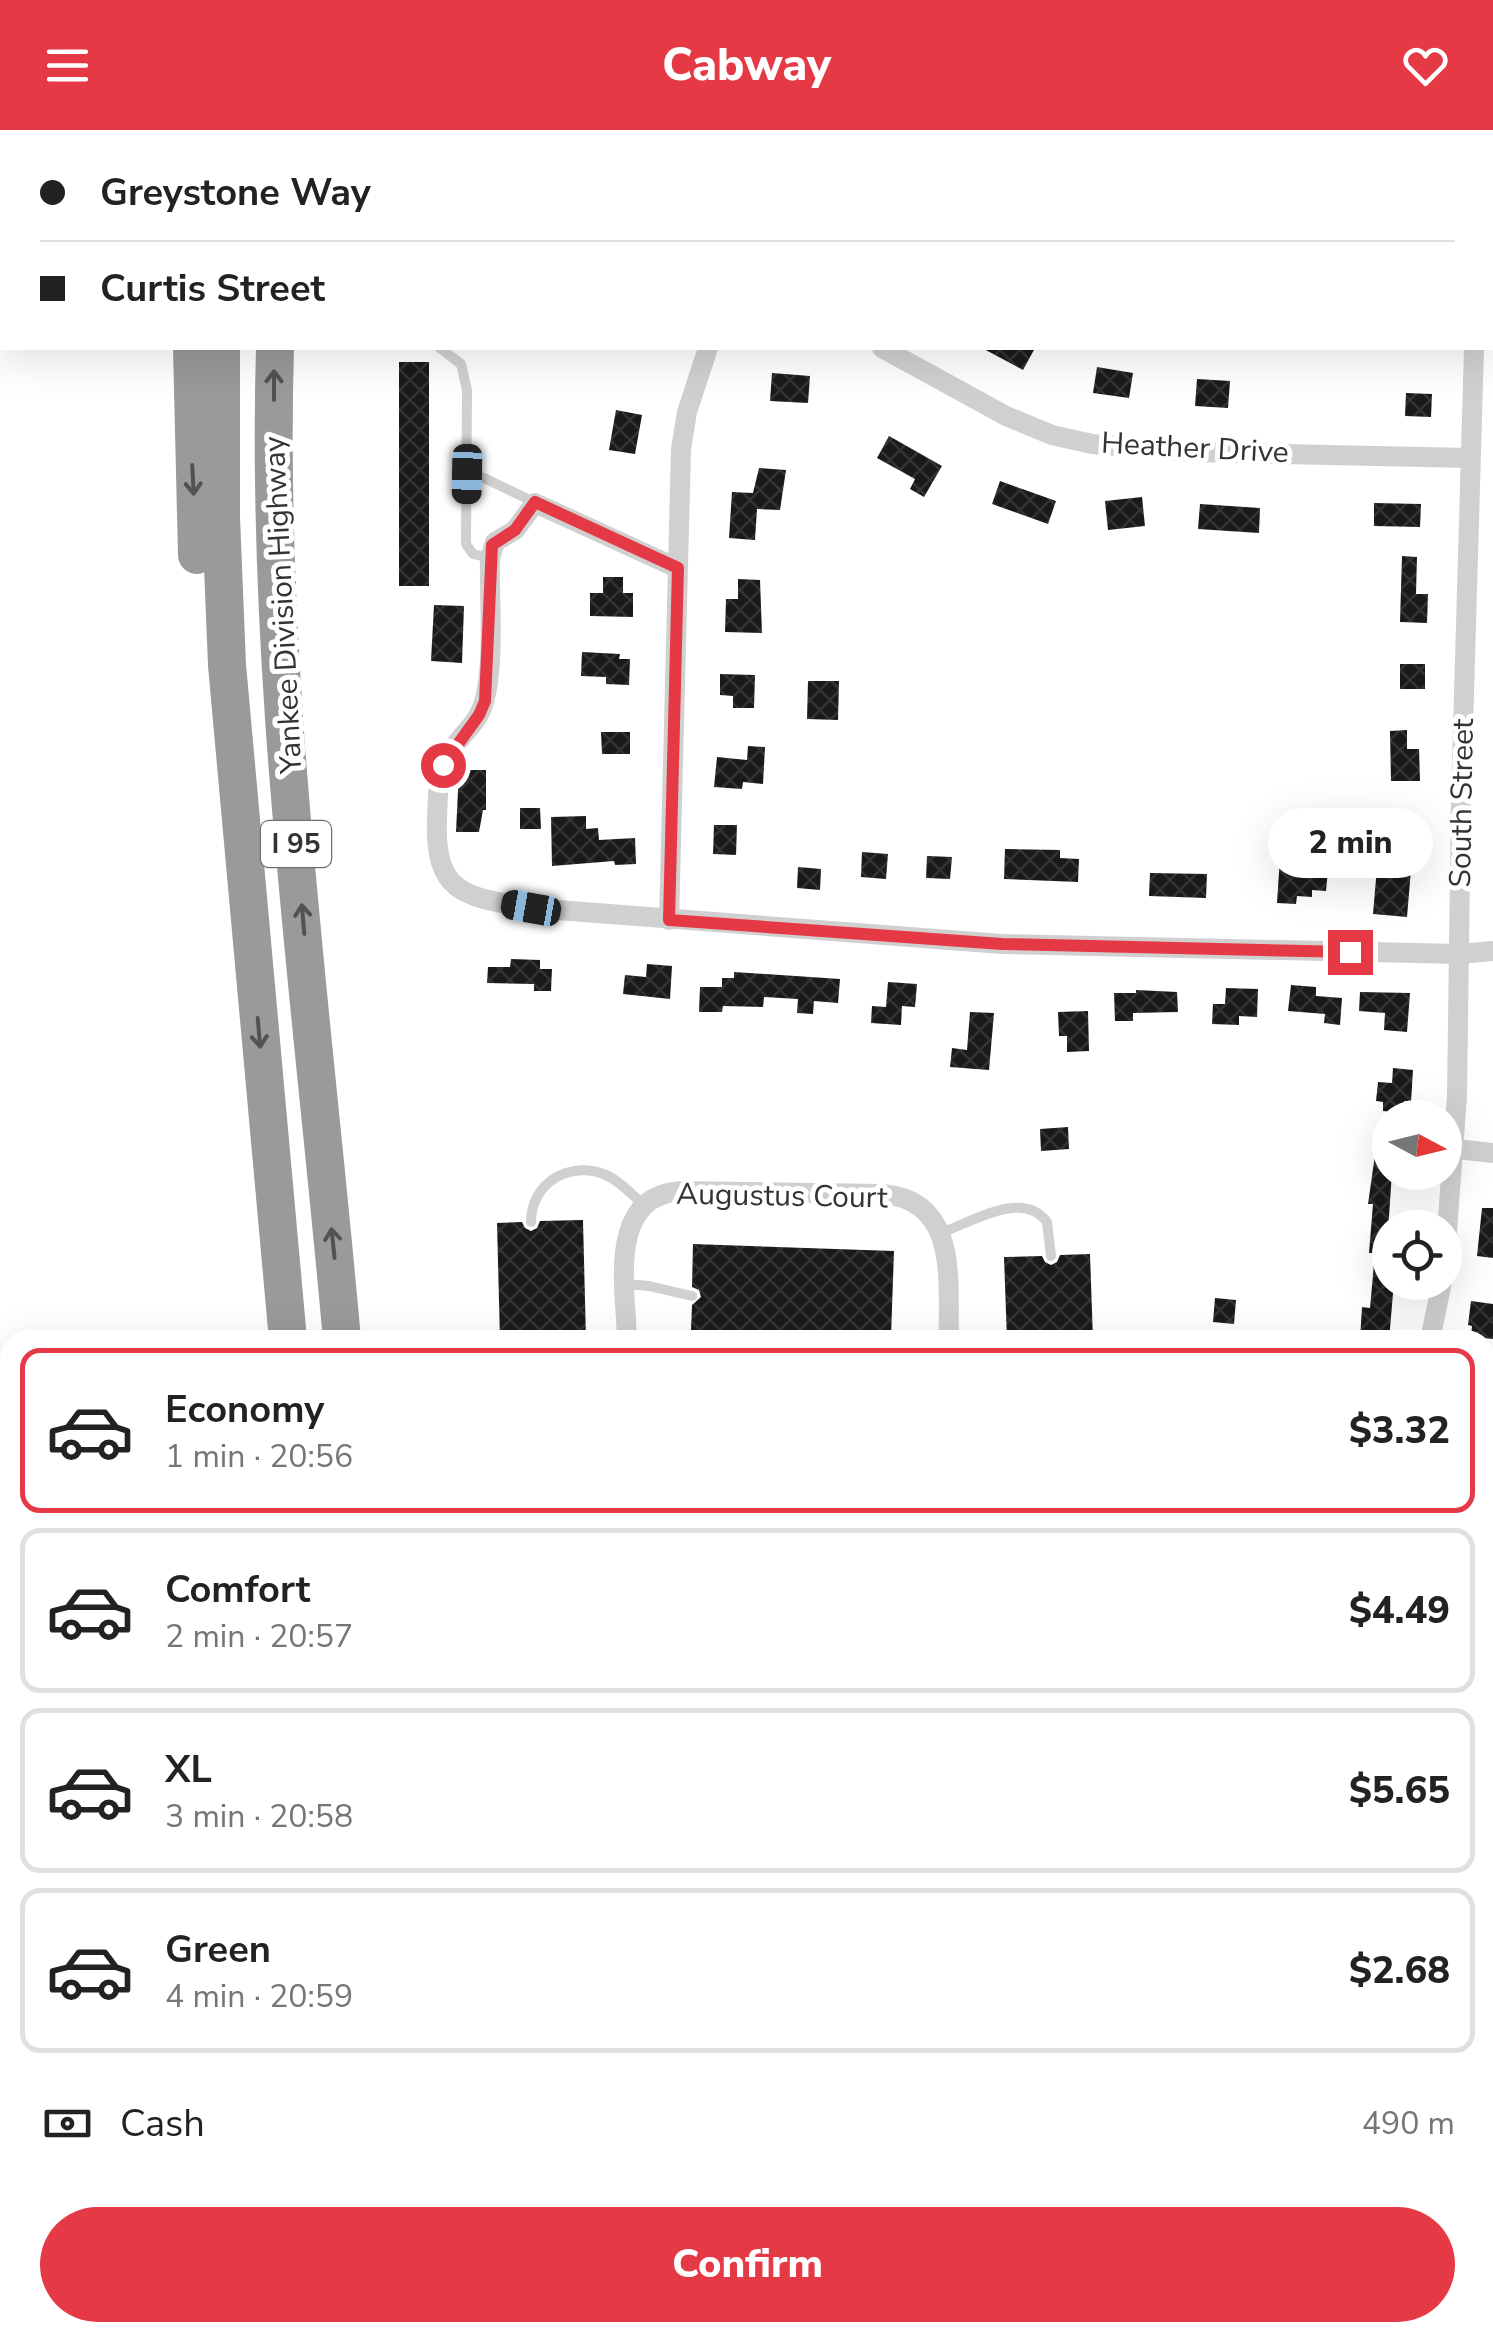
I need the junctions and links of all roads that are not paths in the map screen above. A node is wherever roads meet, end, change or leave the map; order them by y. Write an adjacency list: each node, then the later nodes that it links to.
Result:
1 (192, 350): 13 (highway, one-way to 13)
2 (221, 350): 13 (highway, Yankee Division Highway / I 95)
3 (274, 350): 28 (highway, Yankee Division Highway / I 95, one-way to 3)
4 (443, 350): 9 (lane)
5 (707, 350): 12 (street)
6 (886, 350): 8 (street, Heather Drive)
7 (1474, 350): 8 (street, South Street)
8 (1470, 458): 16 (street, South Street)
9 (467, 474): 10 (lane); 11 (lane)
10 (535, 502): 11 (street); 12 (street)
11 (490, 558): 14 (street)
12 (678, 568): 14 (street)
13 (248, 900): 27 (highway, Yankee Division Highway / I 95, one-way to 27)
14 (669, 920): 16 (street)
15 (1493, 952): 16 (street)
16 (1459, 954): 17 (street, South Street)
17 (1457, 1100)
18 (1462, 1149): 19 (street)
19 (1493, 1152)
20 (644, 1205): 21 (lane); 22 (street, Augustus Court); 24 (street, Augustus Court)
21 (530, 1222)
22 (941, 1233): 23 (lane); 30 (street)
23 (1051, 1256)
24 (626, 1284): 25 (lane); 29 (street, Augustus Court)
25 (692, 1296)
26 (1438, 1300): 31 (street)
27 (285, 1330)
28 (341, 1330)
29 (627, 1330)
30 (948, 1330)
31 (1432, 1330)

